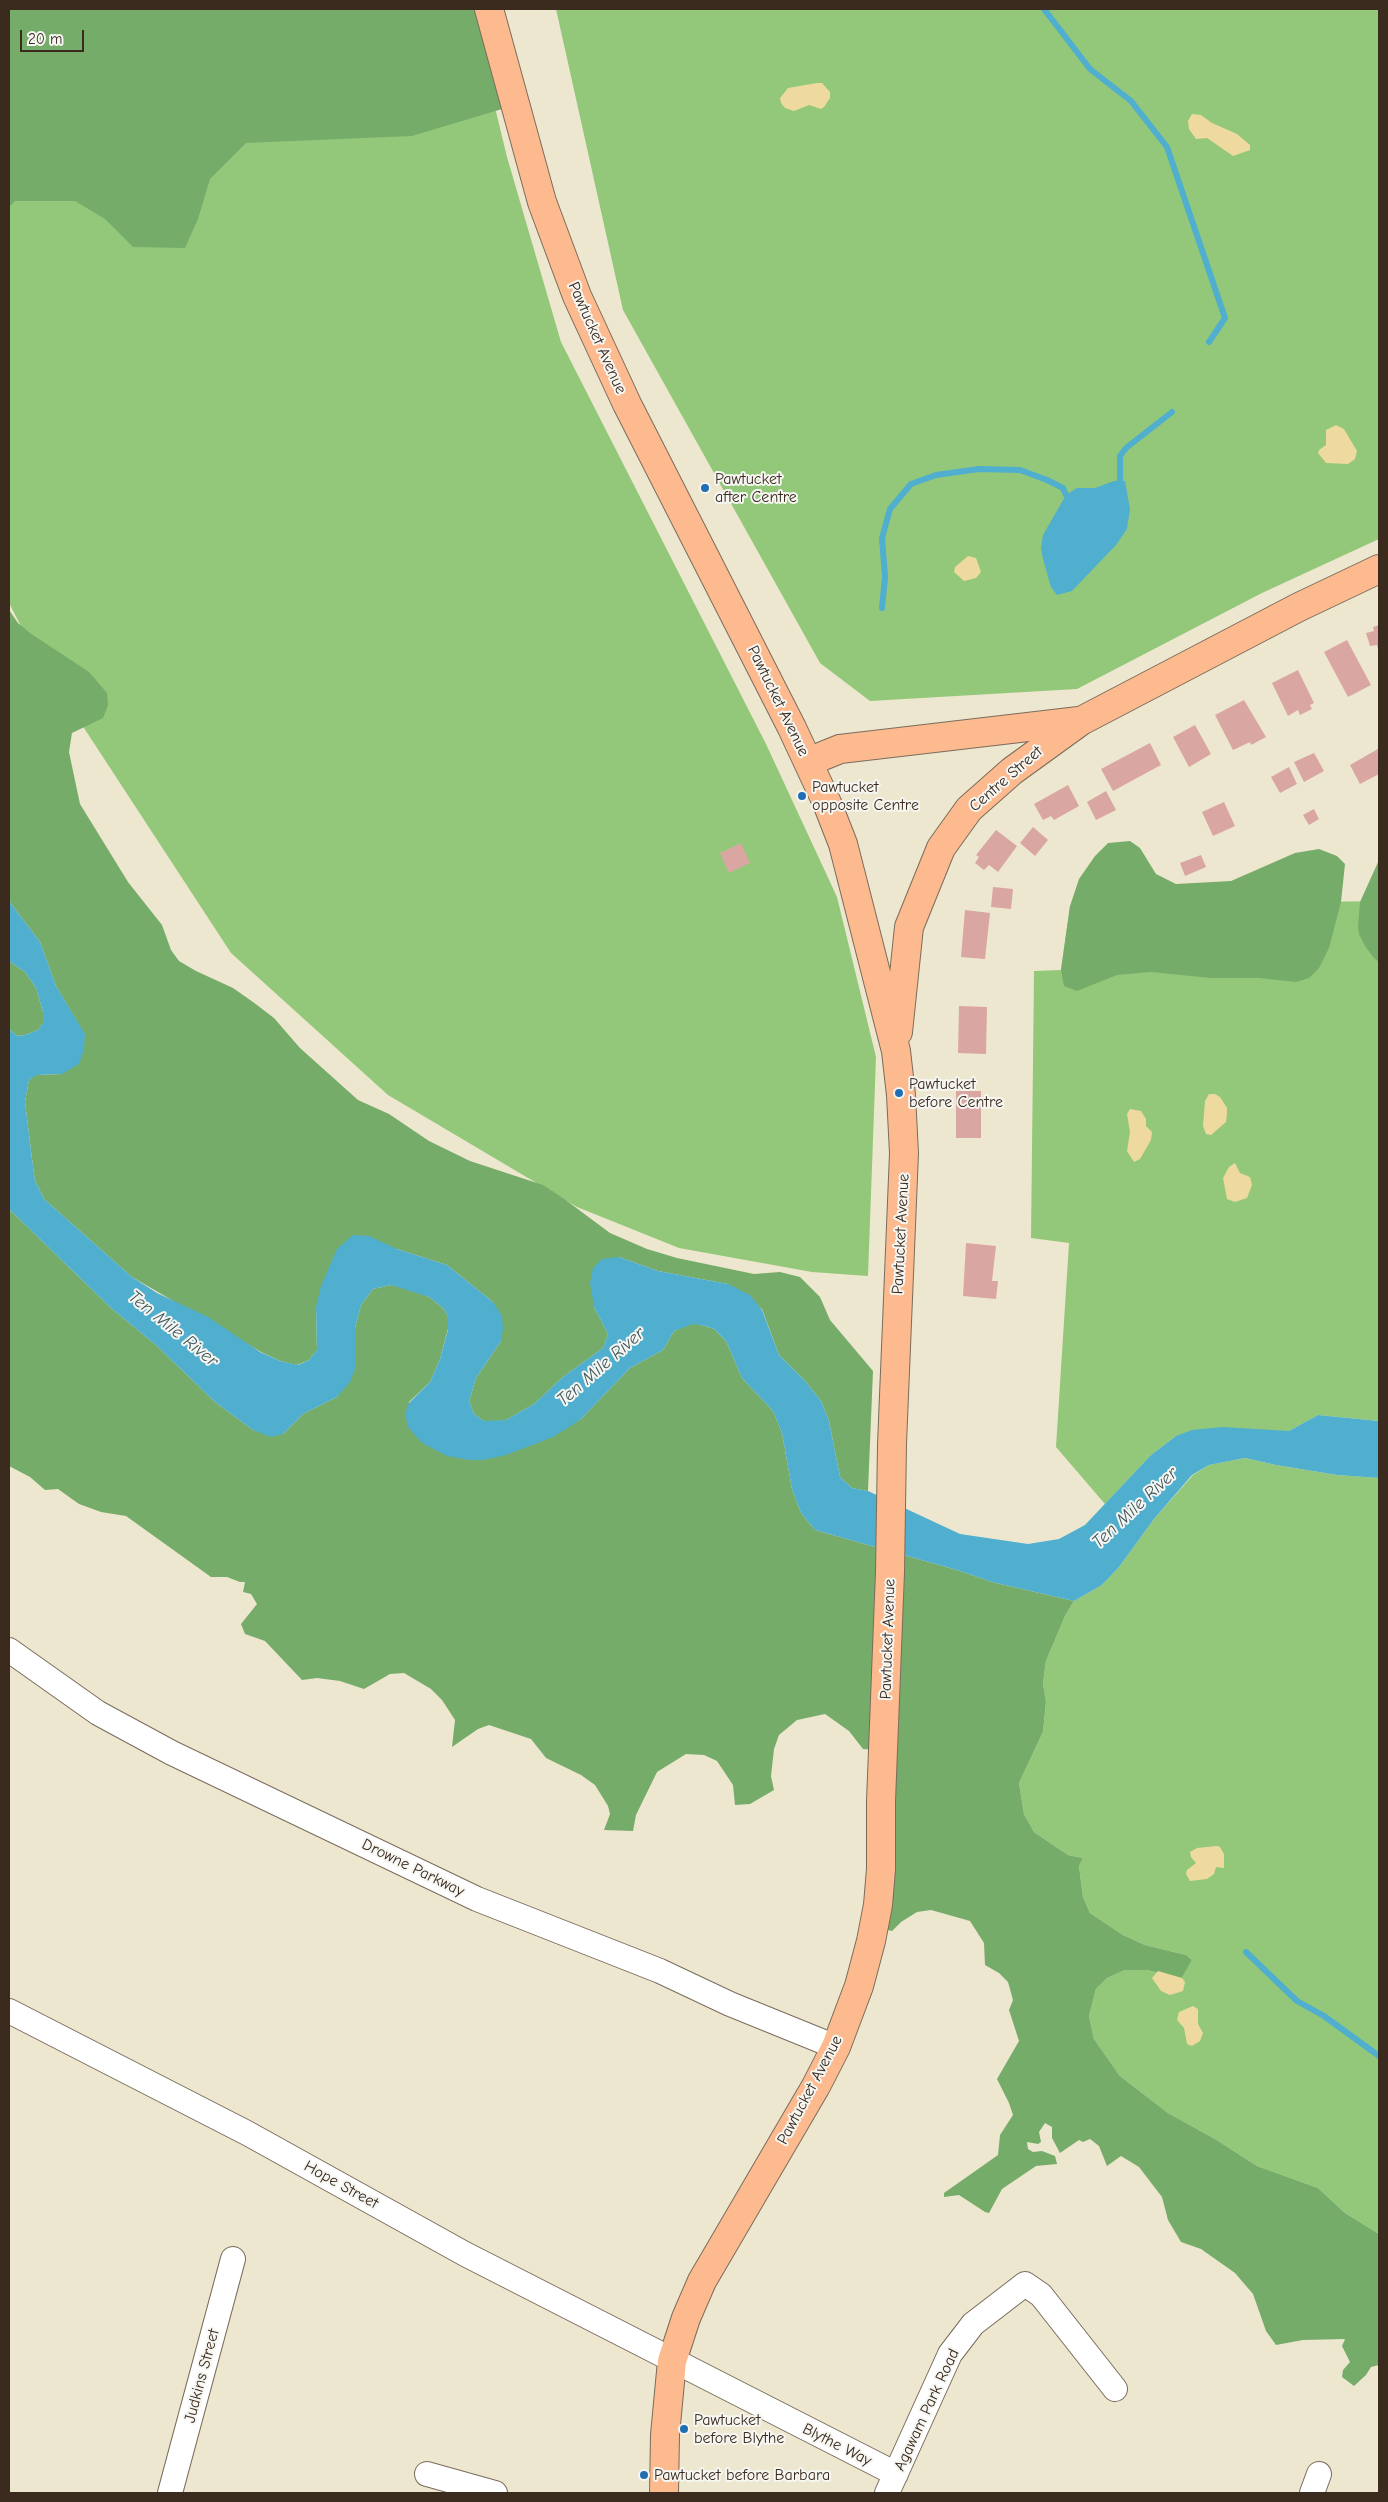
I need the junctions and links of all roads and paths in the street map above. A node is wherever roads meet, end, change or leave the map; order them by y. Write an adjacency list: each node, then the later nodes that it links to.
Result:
1 (489, 9): 4 (main road, Pawtucket Avenue)
2 (1379, 569): 3 (main road, Centre Street)
3 (1081, 721): 4 (main road, Centre Street); 5 (main road, Centre Street)
4 (808, 762): 5 (main road, Pawtucket Avenue)
5 (896, 1051): 8 (main road, Pawtucket Avenue)
6 (9, 1650): 8 (street, Drowne Parkway)
7 (9, 2011): 10 (street, Hope Street)
8 (836, 2046): 10 (main road, Pawtucket Avenue)
9 (233, 2259): 14 (street, Judkins Street)
10 (672, 2360): 13 (street, Blythe Way); 16 (main road, Pawtucket Avenue)
11 (1115, 2390): 13 (street, Agawam Park Road)
12 (427, 2474): 15 (street)
13 (892, 2484)
14 (170, 2493)
15 (494, 2493)
16 (664, 2493)

